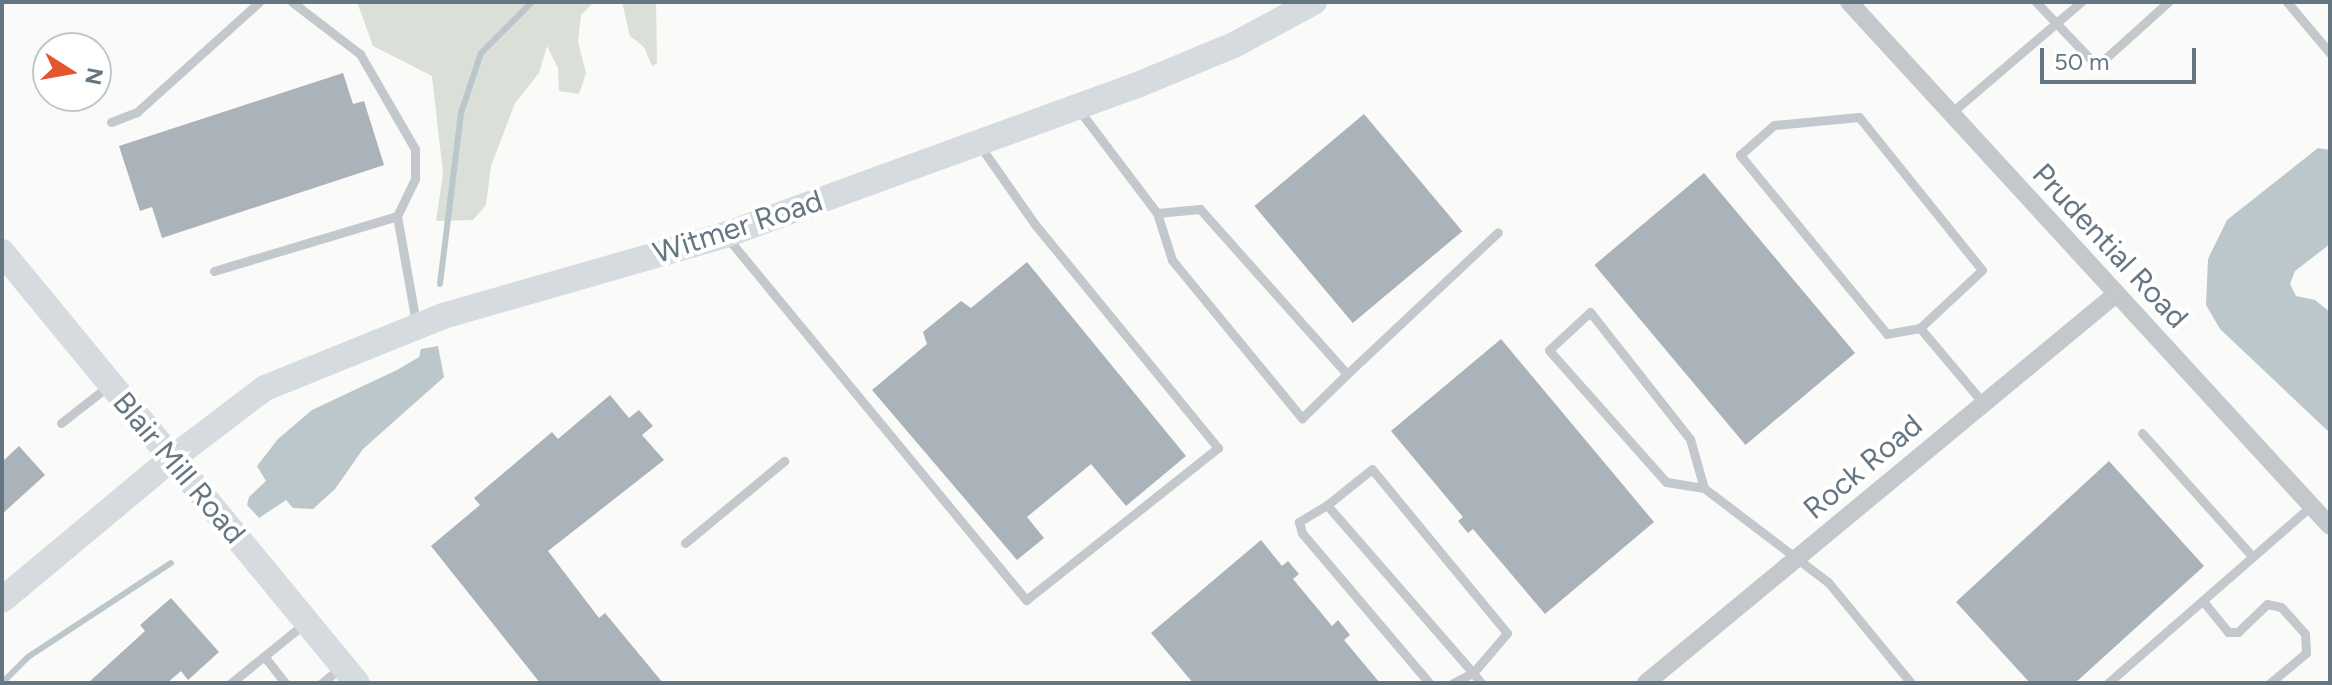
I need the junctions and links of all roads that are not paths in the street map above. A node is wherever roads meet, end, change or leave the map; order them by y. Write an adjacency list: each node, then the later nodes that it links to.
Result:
1 (259, 2): 13 (lane)
2 (292, 2): 16 (lane)
3 (1314, 2): 11 (street, Witmer Road)
4 (1849, 2): 12 (street, Prudential Road)
5 (2036, 2): 9 (lane)
6 (2081, 2): 9 (lane)
7 (2168, 2): 9 (lane)
8 (2287, 2): 10 (lane)
9 (2058, 22): 12 (lane)
10 (2330, 53)
11 (1077, 107): 14 (street, Witmer Road); 15 (lane)
12 (1951, 113): 21 (street, Prudential Road)
13 (111, 122)
14 (978, 143): 18 (street, Witmer Road); 18 (lane)
15 (1157, 213): 24 (lane); 24 (lane)
16 (397, 216): 20 (lane); 22 (lane)
17 (1498, 232): 24 (lane)
18 (725, 235): 22 (street, Witmer Road)
19 (2, 252): 25 (street, Blair Mill Road)
20 (214, 271)
21 (2116, 294): 26 (street, Rock Road); 33 (street, Prudential Road)
22 (417, 326): 29 (street, Witmer Road)
23 (1920, 328): 23 (lane); 26 (lane)
24 (1347, 374)
25 (110, 385): 27 (lane); 29 (street, Blair Mill Road)
26 (1984, 404): 37 (street, Rock Road)
27 (61, 423)
28 (2142, 433): 36 (lane)
29 (170, 460): 38 (street, Witmer Road); 40 (street, Blair Mill Road)
30 (784, 461): 35 (lane)
31 (1704, 488): 31 (lane); 37 (lane)
32 (1327, 505): 42 (lane); 42 (lane); 46 (lane)
33 (2311, 506): 34 (street, Prudential Road); 36 (lane)
34 (2330, 526)
35 (685, 543)
36 (2253, 557): 39 (lane)
37 (1795, 560): 49 (street, Rock Road); 50 (lane)
38 (2, 600)
39 (2203, 601): 51 (lane); 52 (lane)
40 (308, 621): 41 (lane); 43 (street, Blair Mill Road)
41 (264, 656): 44 (lane); 45 (lane)
42 (1473, 673): 47 (lane); 48 (lane)
43 (340, 677)
44 (231, 683)
45 (285, 683)
46 (1429, 683)
47 (1453, 683)
48 (1481, 683)
49 (1646, 683)
50 (1911, 683)
51 (2108, 683)
52 (2270, 683)

